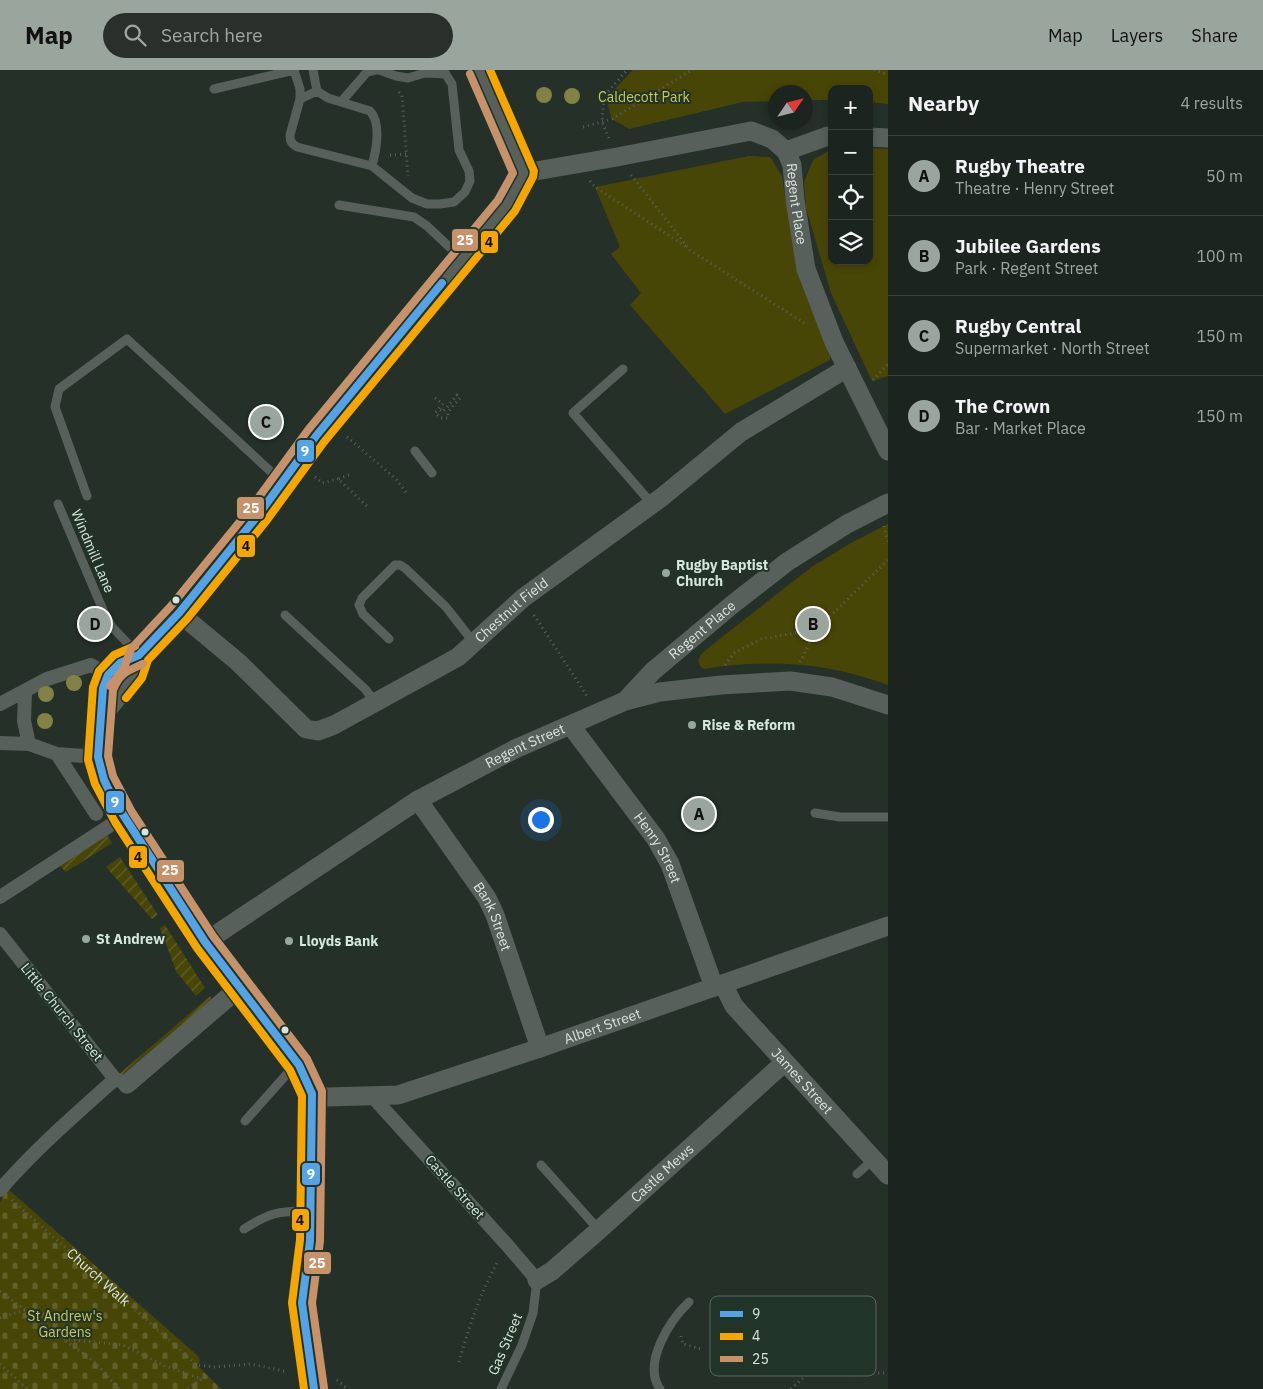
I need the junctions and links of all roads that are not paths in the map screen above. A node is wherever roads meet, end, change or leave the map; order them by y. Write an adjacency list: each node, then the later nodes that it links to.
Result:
1 (294, 70): 6 (lane); 8 (lane)
2 (313, 70): 7 (lane)
3 (378, 70): 5 (lane); 9 (lane)
4 (480, 70): 15 (main road)
5 (445, 72): 14 (lane)
6 (214, 89)
7 (318, 91): 8 (lane); 9 (lane)
8 (300, 99): 14 (lane)
9 (341, 102): 14 (lane)
10 (828, 136): 13 (street)
11 (873, 137): 12 (street)
12 (888, 138)
13 (786, 151): 15 (street, Regent Place); 18 (street, Regent Place)
14 (372, 166)
15 (524, 173): 17 (main road)
16 (339, 205): 17 (lane)
17 (462, 259): 23 (main road)
18 (847, 368): 21 (street, Regent Place); 27 (street, Chestnut Field)
19 (623, 369): 27 (lane)
20 (414, 451): 22 (lane)
21 (888, 451)
22 (432, 473)
23 (283, 483): 24 (lane); 28 (main road)
24 (87, 496)
25 (888, 503): 35 (street, Regent Place)
26 (58, 504): 32 (lane, Windmill Lane)
27 (652, 504): 31 (street, Chestnut Field)
28 (179, 613): 32 (main road); 36 (street, Chestnut Field)
29 (285, 615): 36 (lane)
30 (389, 639): 31 (lane)
31 (474, 643): 36 (street, Chestnut Field)
32 (139, 655): 33 (main road); 39 (main road)
33 (108, 675): 34 (street); 39 (main road)
34 (25, 692): 37 (street); 42 (street)
35 (626, 702): 38 (street, Regent Street); 40 (street, Regent Street)
36 (376, 703)
37 (0, 704)
38 (888, 705)
39 (101, 712): 44 (main road)
40 (571, 726): 45 (street, Regent Street); 54 (street, Henry Street)
41 (0, 743): 42 (street)
42 (29, 744): 43 (street)
43 (57, 754): 44 (street); 47 (street)
44 (98, 758): 48 (main road)
45 (418, 800): 53 (street, Regent Street); 56 (street, Bank Street)
46 (815, 813): 49 (lane)
47 (96, 814)
48 (123, 817): 50 (street); 53 (main road)
49 (888, 817)
50 (0, 897)
51 (888, 926): 54 (street, Albert Street)
52 (0, 934): 59 (street, Little Church Street)
53 (205, 942): 55 (main road)
54 (719, 985): 56 (street, Albert Street); 57 (street, James Street)
55 (238, 988): 58 (main road); 59 (street)
56 (540, 1048): 61 (street, Albert Street)
57 (785, 1062): 63 (street, James Street); 70 (street, Castle Mews)
58 (299, 1065): 60 (main road); 62 (lane)
59 (121, 1082): 67 (street)
60 (312, 1094): 61 (street, Albert Street); 68 (main road)
61 (372, 1095): 71 (street, Castle Street)
62 (245, 1121)
63 (874, 1159): 65 (lane); 66 (street, James Street)
64 (541, 1165): 70 (lane)
65 (857, 1174)
66 (888, 1175)
67 (4, 1193)
68 (310, 1211): 69 (lane); 73 (main road)
69 (244, 1229)
70 (600, 1230): 71 (street, Castle Mews)
71 (537, 1280): 74 (lane, Gas Street)
72 (690, 1302): 75 (lane)
73 (314, 1389)
74 (501, 1389)
75 (660, 1389)

